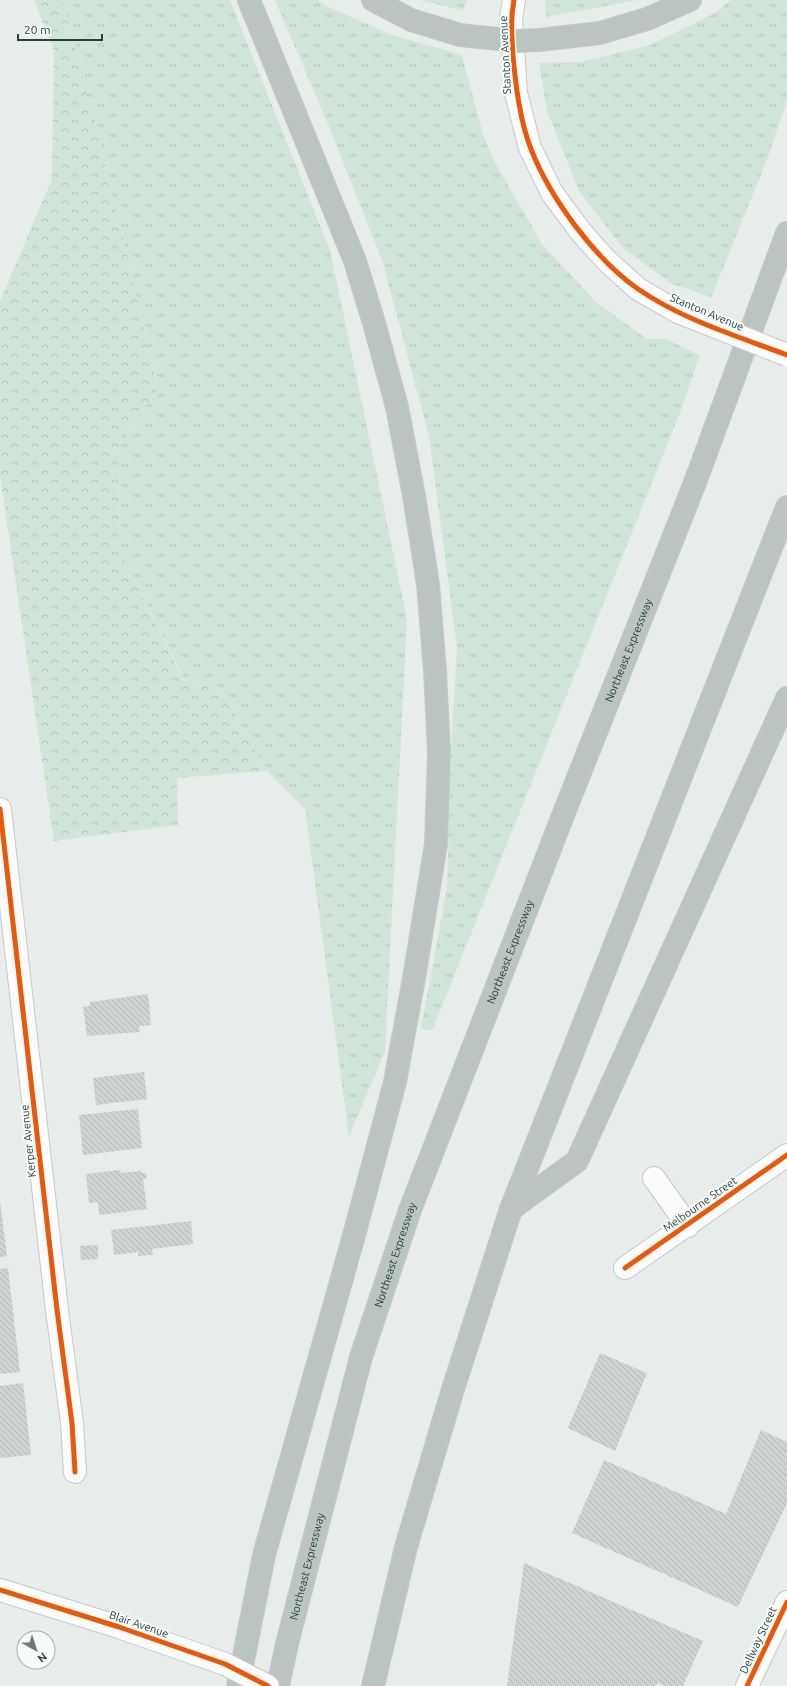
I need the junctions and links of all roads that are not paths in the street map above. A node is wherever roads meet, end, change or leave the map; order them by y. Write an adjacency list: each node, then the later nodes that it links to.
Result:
1 (250, 0): 18 (highway)
2 (372, 0): 4 (highway, bridge)
3 (514, 0): 6 (street, Stanton Avenue, bridge)
4 (690, 0)
5 (787, 233): 20 (highway, Northeast Expressway)
6 (787, 356)
7 (787, 507): 12 (highway)
8 (787, 698): 12 (highway)
9 (0, 809): 15 (street, Kerper Avenue)
10 (787, 1155): 13 (street, Melbourne Street)
11 (654, 1178): 13 (street)
12 (511, 1209): 21 (highway)
13 (688, 1226): 14 (street, Melbourne Street)
14 (625, 1268)
15 (75, 1472)
16 (0, 1590): 19 (street, Blair Avenue, bridge)
17 (787, 1602): 22 (street, Dellway Street)
18 (238, 1686)
19 (268, 1686)
20 (278, 1686)
21 (373, 1686)
22 (747, 1686)

